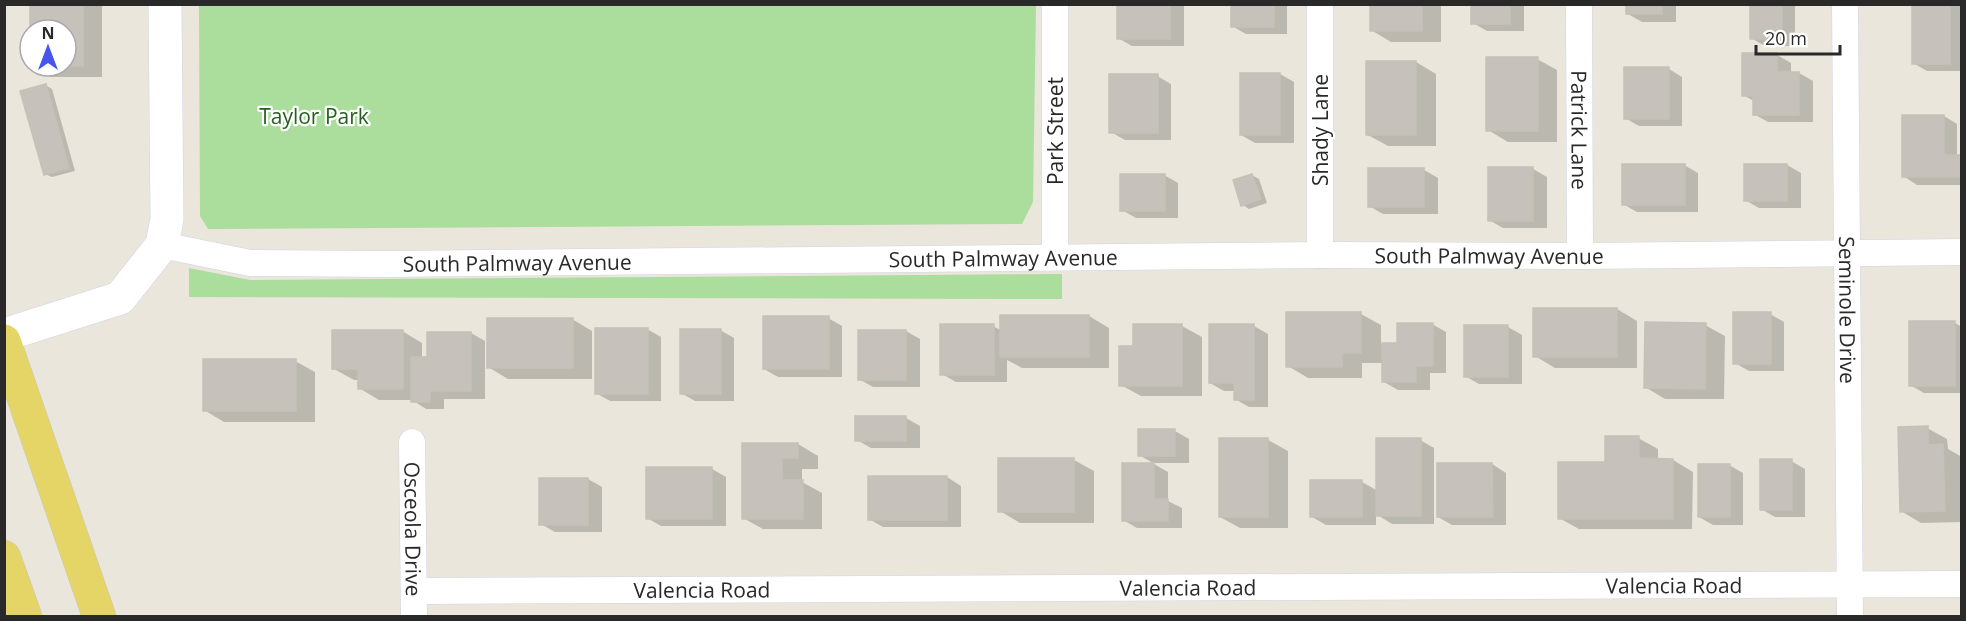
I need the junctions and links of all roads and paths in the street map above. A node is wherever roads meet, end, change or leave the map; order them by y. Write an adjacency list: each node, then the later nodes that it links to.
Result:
1 (165, 4): 6 (street)
2 (1055, 4): 11 (street, Park Street)
3 (1320, 4): 9 (street, Shady Lane)
4 (1579, 4): 10 (street, Patrick Lane)
5 (1845, 4): 8 (street, Seminole Drive)
6 (164, 232): 11 (street, South Palmway Avenue); 12 (street)
7 (1962, 252): 8 (street, South Palmway Avenue)
8 (1846, 253): 10 (street, South Palmway Avenue); 16 (street, Seminole Drive)
9 (1320, 255): 10 (street, South Palmway Avenue); 11 (street, South Palmway Avenue)
10 (1580, 256)
11 (1055, 257)
12 (4, 335)
13 (4, 341): 20 (main road)
14 (412, 442): 18 (street, Osceola Drive)
15 (4, 557): 19 (main road)
16 (1850, 584): 17 (street, Valencia Road); 18 (street, Valencia Road); 22 (street, Seminole Drive)
17 (1962, 584)
18 (414, 591): 21 (street, Osceola Drive)
19 (25, 616)
20 (99, 616)
21 (414, 616)
22 (1850, 616)

